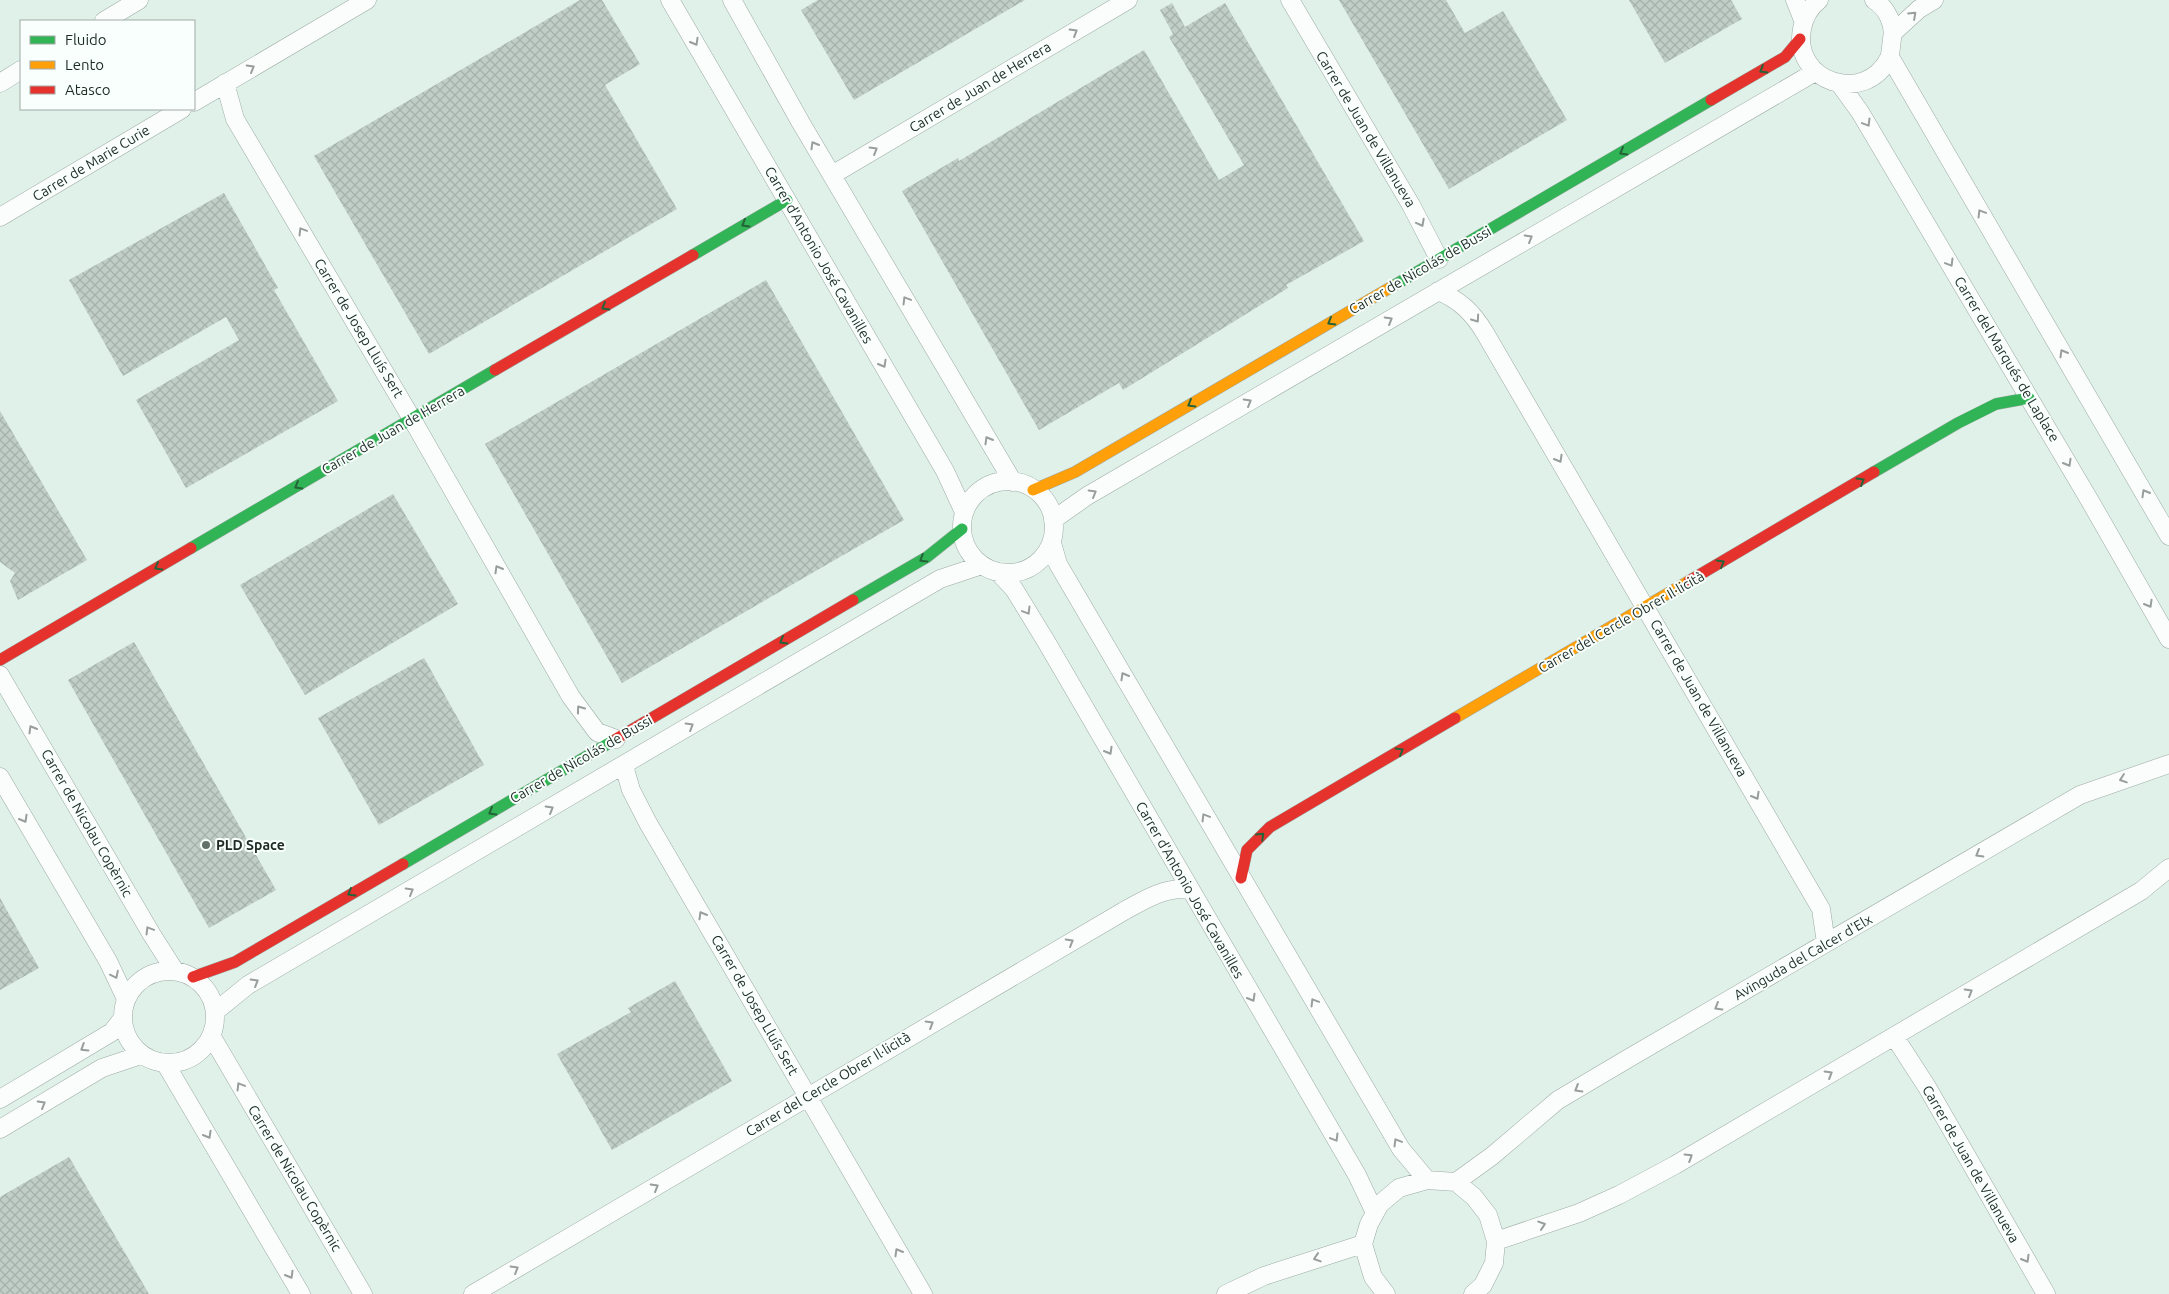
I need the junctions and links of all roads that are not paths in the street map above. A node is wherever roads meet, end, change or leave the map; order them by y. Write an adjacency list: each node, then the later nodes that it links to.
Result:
1 (139, 0): 11 (street)
2 (367, 0): 19 (street, one-way to 2)
3 (670, 0): 24 (street, Carrer d'Antonio José Cavanilles, one-way to 24)
4 (732, 0): 23 (street, one-way to 4)
5 (1128, 0): 23 (street, Carrer de Juan de Herrera, one-way to 5)
6 (1290, 0): 26 (street, Carrer de Juan de Villanueva, one-way to 26)
7 (1795, 0): 12 (street)
8 (1819, 0): 12 (street)
9 (1874, 0): 13 (street)
10 (1934, 0): 13 (street, one-way to 10)
11 (106, 20)
12 (1803, 20): 14 (street)
13 (1894, 32): 15 (street)
14 (1800, 39): 17 (street); 26 (street, Carrer de Nicolás de Bussi, one-way to 26)
15 (1890, 57): 20 (street); 34 (street, one-way to 15)
16 (20, 71): 18 (street)
17 (1815, 72): 20 (street); 27 (street, Carrer de Nicolás de Bussi, one-way to 17)
18 (0, 83)
19 (225, 83): 21 (street); 29 (street, Carrer de Josep Lluís Sert, one-way to 19)
20 (1839, 83): 28 (street, Carrer del Marqués de Laplace, one-way to 28)
21 (195, 101)
22 (180, 110): 25 (street, Carrer de Marie Curie)
23 (832, 175): 30 (street, one-way to 23)
24 (787, 200): 29 (street, Carrer de Juan de Herrera, one-way to 29); 32 (street, Carrer d'Antonio José Cavanilles, one-way to 32)
25 (0, 216)
26 (1440, 259): 31 (street, Carrer de Nicolás de Bussi, one-way to 31)
27 (1438, 291): 33 (street, Carrer de Nicolás de Bussi, one-way to 27); 38 (street, Carrer de Juan de Villanueva, one-way to 38)
28 (2030, 398): 38 (street, Carrer del Cercle Obrer Il·licità, one-way to 28); 39 (street, Carrer del Marqués de Laplace, one-way to 39)
29 (412, 419): 40 (street, Carrer de Juan de Herrera, one-way to 40); 42 (street, Carrer de Josep Lluís Sert, one-way to 29)
30 (1013, 482): 31 (street); 32 (street)
31 (1033, 490): 33 (street)
32 (963, 520): 36 (street); 42 (street, Carrer de Nicolás de Bussi, one-way to 42)
33 (1053, 520): 35 (street)
34 (2169, 536)
35 (1052, 543): 37 (street); 47 (street, one-way to 35)
36 (982, 565): 37 (street); 44 (street, Carrer de Nicolás de Bussi, one-way to 36)
37 (998, 572): 48 (street, Carrer d'Antonio José Cavanilles, one-way to 48)
38 (1645, 607): 47 (street, Carrer del Cercle Obrer Il·licità, one-way to 38); 49 (street, Carrer de Juan de Villanueva, one-way to 49)
39 (2169, 639)
40 (0, 660)
41 (0, 675): 50 (street, Carrer de Nicolau Copèrnic, one-way to 41)
42 (616, 739): 51 (street, Carrer de Nicolás de Bussi, one-way to 51)
43 (2169, 764): 49 (street, Avinguda del Calcer d'Elx, one-way to 49)
44 (624, 766): 53 (street, Carrer de Nicolás de Bussi, one-way to 44); 59 (street, Carrer de Josep Lluís Sert, one-way to 44)
45 (0, 777): 52 (street, one-way to 52)
46 (2169, 868): 55 (street, one-way to 46)
47 (1241, 878): 62 (street, one-way to 47)
48 (1189, 890): 59 (street, Carrer del Cercle Obrer Il·licità, one-way to 48); 64 (street, Carrer d'Antonio José Cavanilles, one-way to 64)
49 (1826, 943): 63 (street, Avinguda del Calcer d'Elx, one-way to 63)
50 (175, 971): 51 (street); 52 (street)
51 (194, 977): 53 (street)
52 (126, 999): 54 (street)
53 (216, 1011): 56 (street)
54 (122, 1018): 57 (street); 60 (street, one-way to 60)
55 (1894, 1036): 65 (street, one-way to 55); 74 (street, Carrer de Juan de Villanueva, one-way to 74)
56 (212, 1037): 58 (street); 69 (street, Carrer de Nicolau Copèrnic, one-way to 56)
57 (141, 1055): 58 (street); 61 (street, one-way to 57)
58 (165, 1063): 68 (street, one-way to 68)
59 (809, 1096): 70 (street, Carrer del Cercle Obrer Il·licità, one-way to 59); 71 (street, Carrer de Josep Lluís Sert, one-way to 59)
60 (0, 1099)
61 (0, 1128)
62 (1427, 1180): 63 (street); 64 (street)
63 (1456, 1182): 65 (street)
64 (1375, 1213): 66 (street)
65 (1496, 1241): 67 (street)
66 (1363, 1244): 72 (street, one-way to 72); 73 (street)
67 (1481, 1291)
68 (301, 1294)
69 (363, 1294)
70 (473, 1294)
71 (923, 1294)
72 (1226, 1294)
73 (1386, 1294)
74 (2046, 1294)

